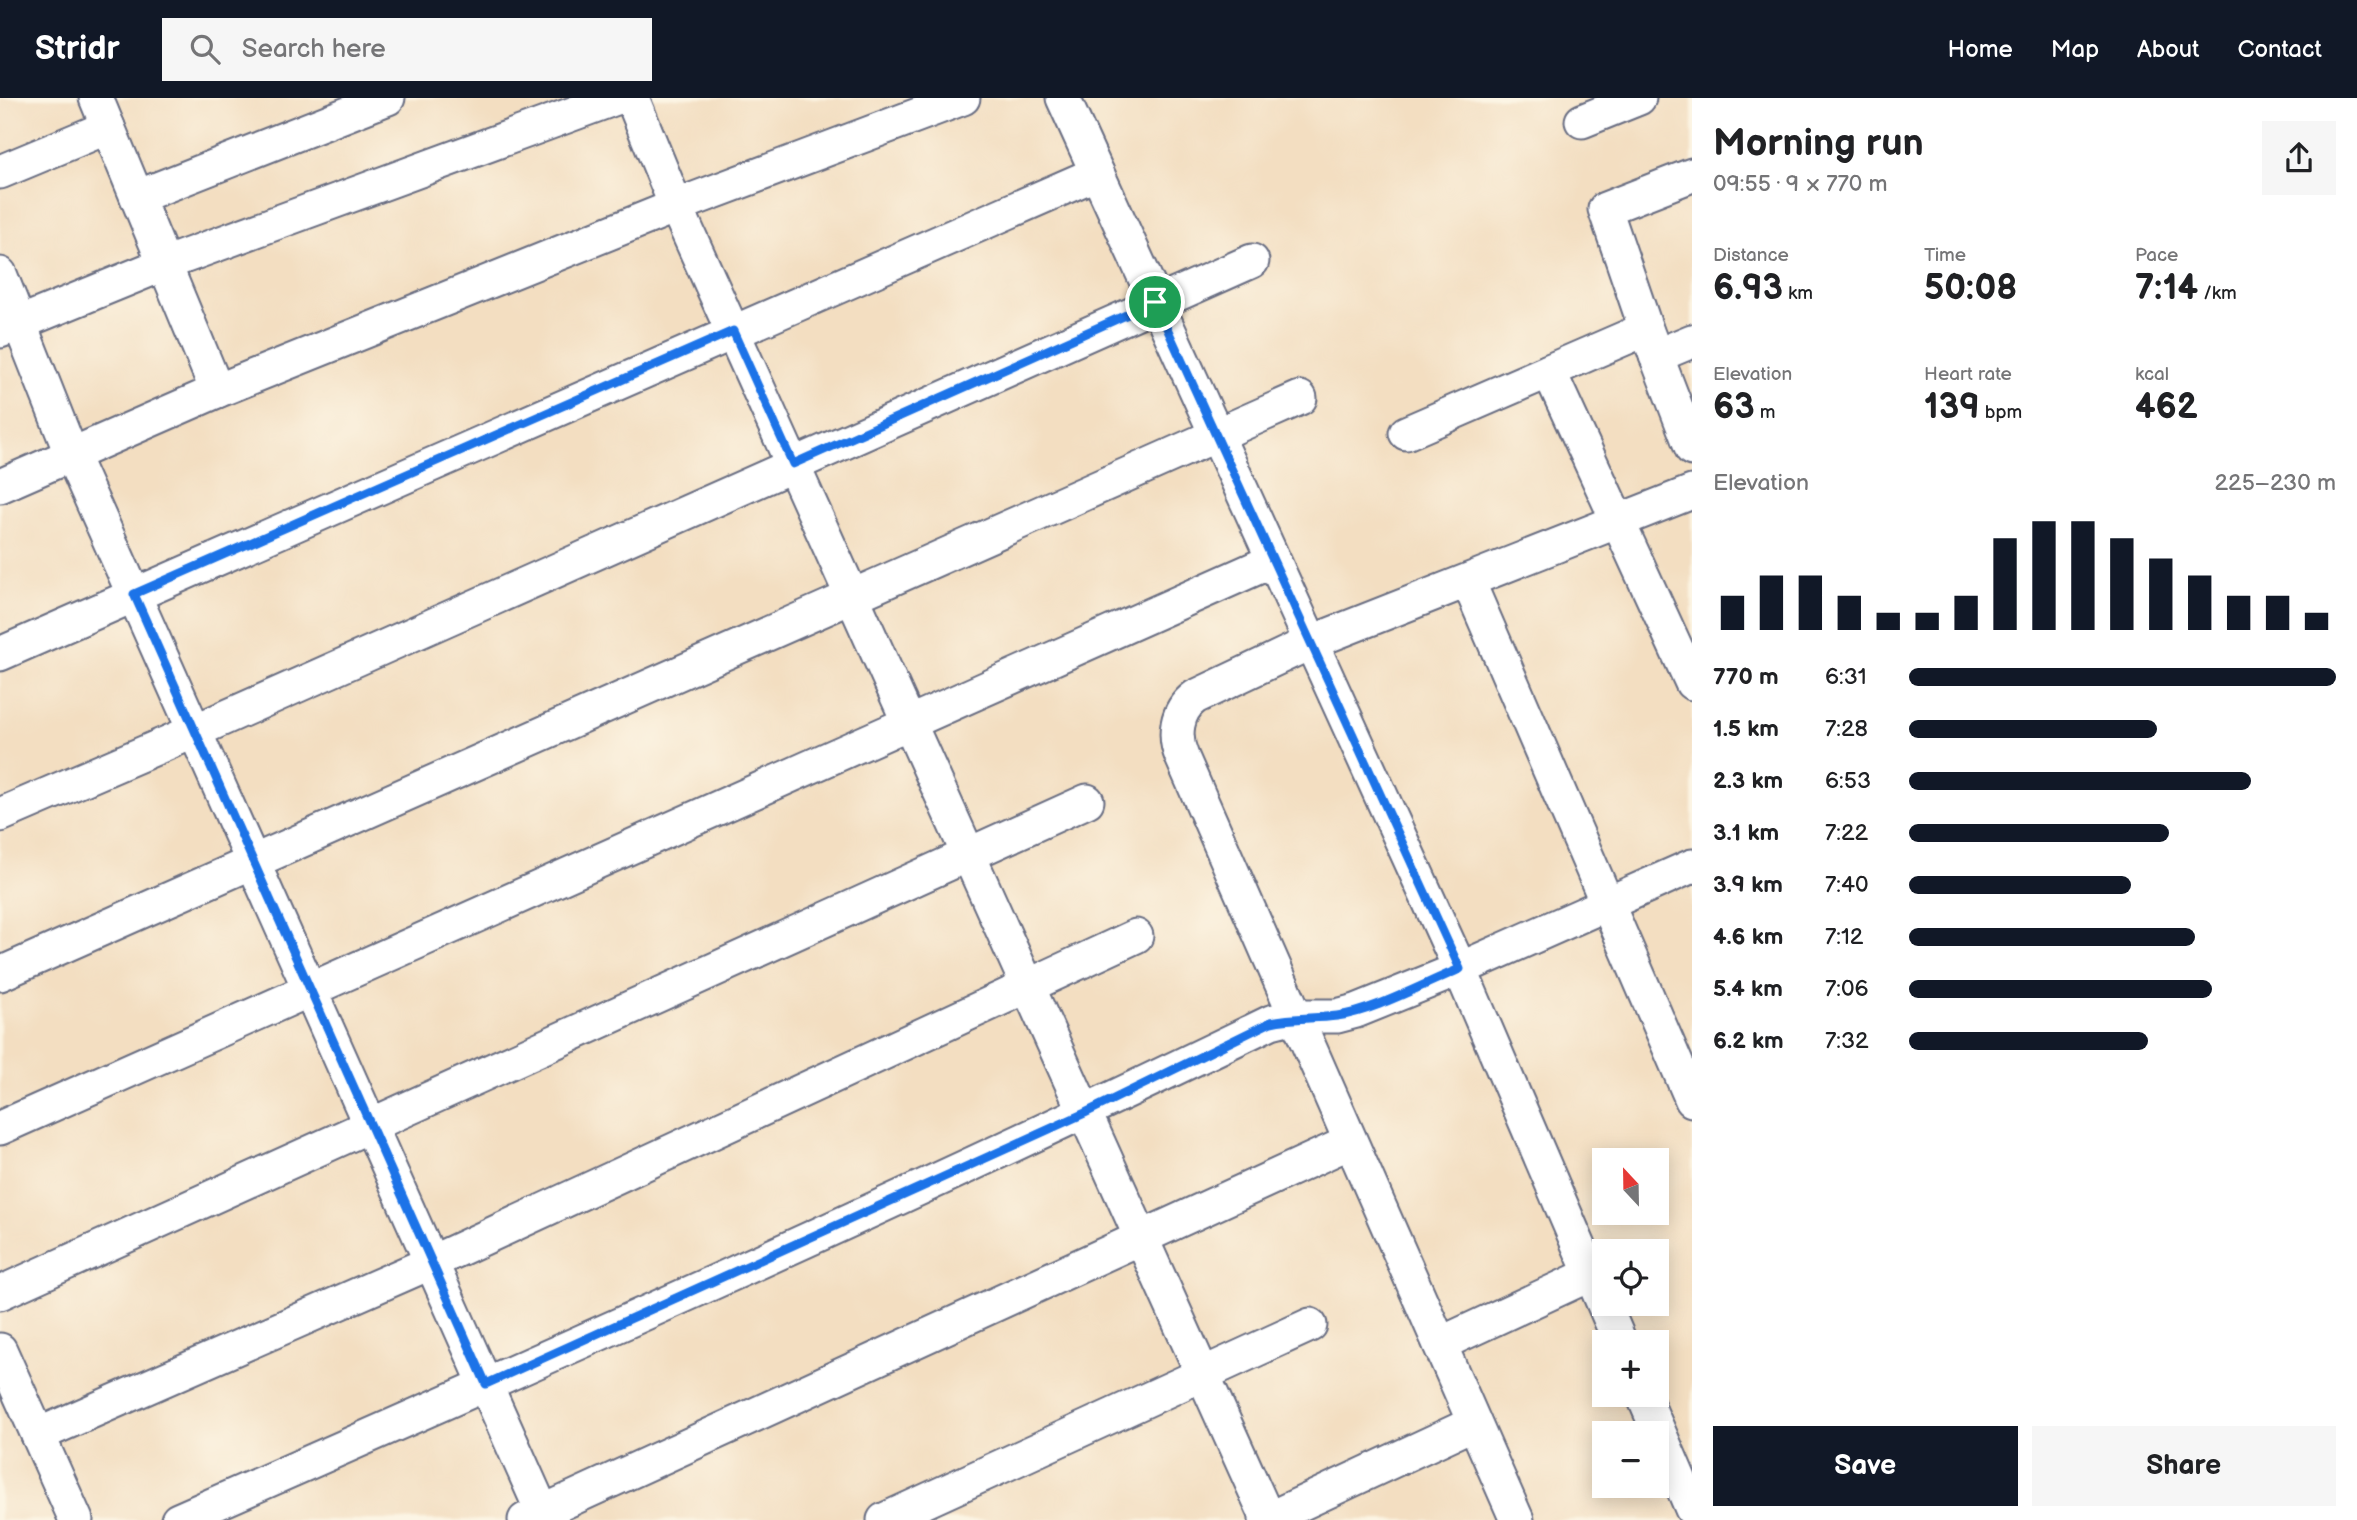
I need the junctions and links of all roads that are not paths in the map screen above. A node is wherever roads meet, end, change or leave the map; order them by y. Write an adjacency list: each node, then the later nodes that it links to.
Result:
1 (388, 98): 12 (street)
2 (616, 98): 15 (street)
3 (632, 98): 13 (street)
4 (963, 98): 13 (street)
5 (1063, 98): 10 (street)
6 (1639, 98): 8 (street)
7 (102, 113): 9 (street); 12 (street)
8 (1582, 121)
9 (0, 172)
10 (1097, 173): 17 (street); 19 (street)
11 (1692, 175): 21 (street)
12 (136, 197): 15 (street)
13 (676, 206): 19 (street); 23 (street)
14 (1252, 261): 17 (street)
15 (164, 264): 18 (street); 23 (street)
16 (0, 274): 18 (street)
17 (1155, 302): 26 (street); 29 (street)
18 (10, 327): 28 (street)
19 (733, 331): 29 (street); 35 (street)
20 (1692, 341): 21 (street)
21 (1651, 343): 22 (street); 27 (street)
22 (1549, 371): 25 (street); 32 (street)
23 (217, 391): 28 (street)
24 (1300, 398): 26 (street)
25 (1406, 433)
26 (1216, 435): 33 (street); 36 (street)
27 (1692, 449)
28 (72, 456): 30 (street); 35 (street)
29 (793, 464): 36 (street); 41 (street)
30 (0, 486)
31 (1692, 492): 32 (street)
32 (1617, 523): 34 (street); 39 (street)
33 (1272, 561): 37 (street); 40 (street)
34 (1468, 581): 37 (street); 47 (street)
35 (134, 594): 38 (street); 41 (street)
36 (851, 594): 40 (street); 45 (street)
37 (1309, 643): 49 (street); 53 (street)
38 (0, 654)
39 (1692, 683)
40 (910, 725): 44 (street); 52 (street)
41 (195, 731): 43 (street); 45 (street)
42 (1087, 801): 44 (street)
43 (0, 815)
44 (970, 857): 51 (street); 56 (street)
45 (253, 862): 50 (street); 52 (street)
46 (1692, 866): 47 (street)
47 (1607, 904): 49 (street); 54 (street)
48 (1136, 936): 51 (street)
49 (1460, 969): 53 (street); 61 (street)
50 (0, 974)
51 (1027, 985): 55 (street); 60 (street)
52 (311, 991): 56 (street); 57 (street)
53 (1295, 1016): 55 (street); 58 (street)
54 (1692, 1100)
55 (1085, 1113): 59 (street); 68 (street)
56 (372, 1127): 60 (street); 62 (street)
57 (0, 1128)
58 (1350, 1142): 59 (street); 65 (street)
59 (1141, 1238): 67 (street); 73 (street)
60 (432, 1262): 68 (street); 71 (street)
61 (1591, 1274): 64 (street); 65 (street)
62 (0, 1293)
63 (1310, 1325): 67 (street)
64 (1615, 1330)
65 (1440, 1345): 70 (street)
66 (0, 1350): 71 (street)
67 (1202, 1374): 76 (street); 77 (street)
68 (486, 1384): 73 (street); 75 (street)
69 (1648, 1407): 72 (street)
70 (1474, 1423): 77 (street); 78 (street)
71 (38, 1435): 74 (street)
72 (1692, 1509)
73 (538, 1517)
74 (76, 1520)
75 (178, 1520)
76 (884, 1520)
77 (1267, 1520)
78 (1517, 1520)

